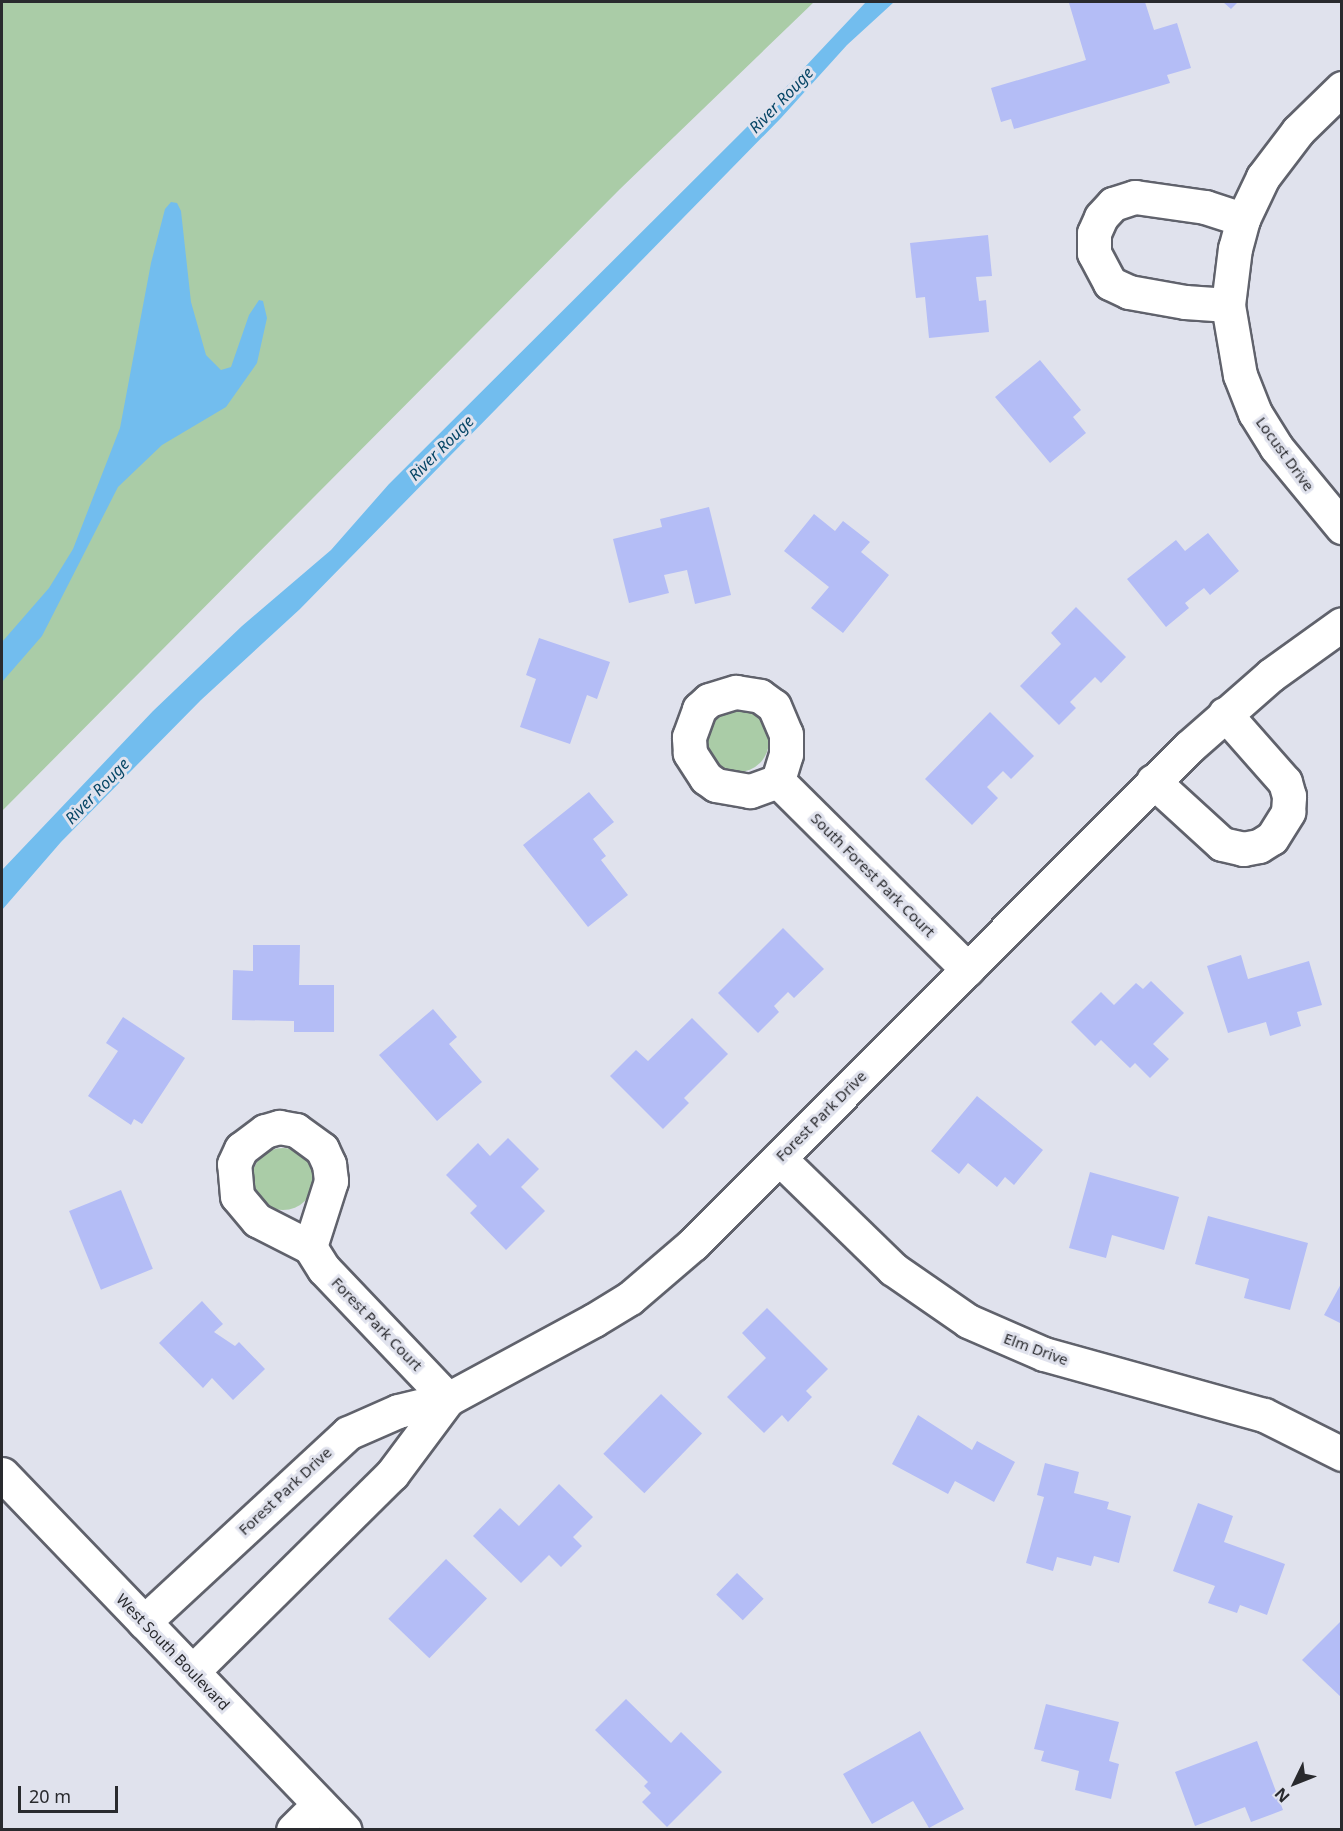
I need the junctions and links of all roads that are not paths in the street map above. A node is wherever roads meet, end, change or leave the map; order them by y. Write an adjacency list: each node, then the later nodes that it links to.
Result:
1 (1341, 88): 2 (street, Locust Drive)
2 (1243, 219): 3 (street, Locust Drive); 3 (street)
3 (1228, 305): 4 (street, Locust Drive)
4 (1341, 527)
5 (1341, 624): 6 (street, Forest Park Drive)
6 (1225, 714): 8 (street, Forest Park Drive); 8 (street)
7 (778, 781): 9 (street, South Forest Park Court)
8 (1153, 781): 9 (street, Forest Park Drive)
9 (967, 969): 10 (street, Forest Park Drive)
10 (779, 1158): 12 (street, Forest Park Drive); 13 (street, Elm Drive)
11 (309, 1247): 12 (street, Forest Park Court)
12 (448, 1399): 15 (street, Forest Park Drive); 16 (street, Forest Park Drive)
13 (1341, 1454)
14 (2, 1474): 15 (street, West South Boulevard)
15 (144, 1622): 16 (street, West South Boulevard)
16 (192, 1672): 17 (street, West South Boulevard)
17 (319, 1804): 18 (street); 19 (street, West South Boulevard)
18 (293, 1830)
19 (344, 1830)

